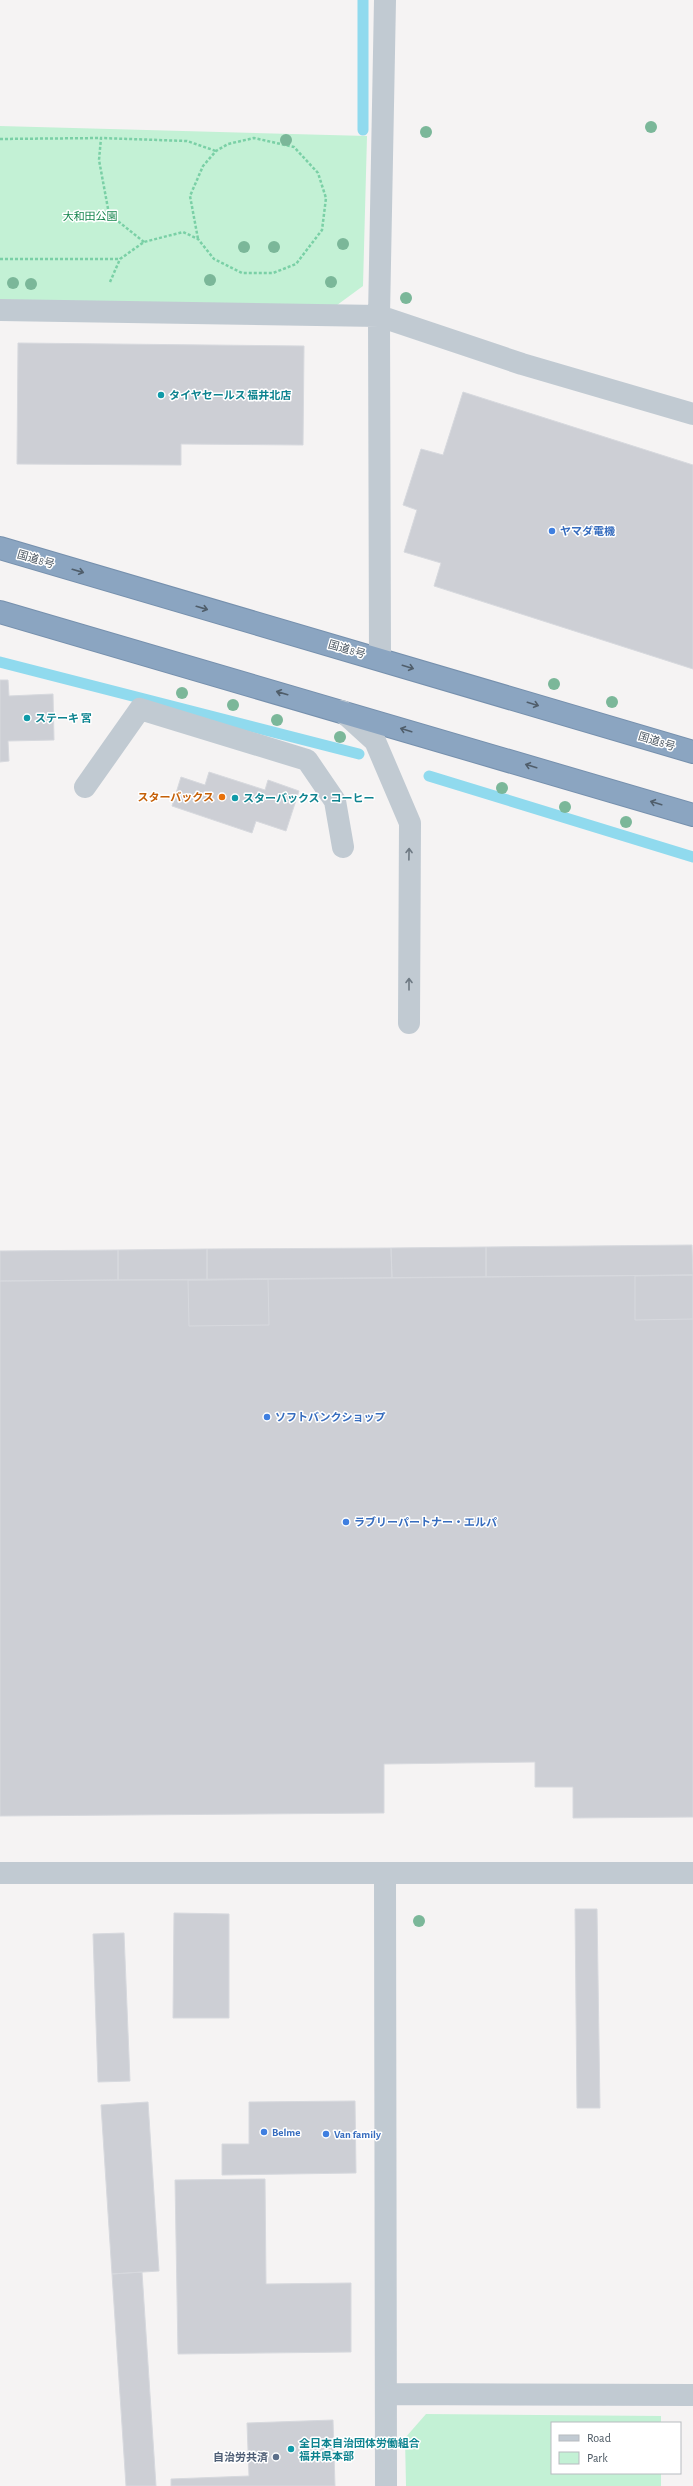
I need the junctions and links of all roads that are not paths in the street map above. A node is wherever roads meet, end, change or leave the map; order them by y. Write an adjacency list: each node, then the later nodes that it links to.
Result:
1 (385, 0): 3 (street)
2 (0, 310): 3 (street)
3 (378, 316): 4 (street); 7 (street)
4 (693, 414)
5 (0, 548): 7 (highway, 国道8号, one-way to 7)
6 (0, 612): 8 (highway, one-way to 6)
7 (380, 659): 9 (highway, 国道8号, one-way to 9)
8 (342, 711): 11 (highway, one-way to 8); 13 (street, one-way to 8)
9 (693, 752)
10 (85, 787): 12 (street)
11 (693, 815)
12 (343, 847)
13 (409, 1023)
14 (0, 1873): 16 (street)
15 (693, 1873): 16 (street)
16 (385, 1874): 17 (street)
17 (386, 2394): 18 (street); 19 (street)
18 (693, 2395)
19 (386, 2486)

